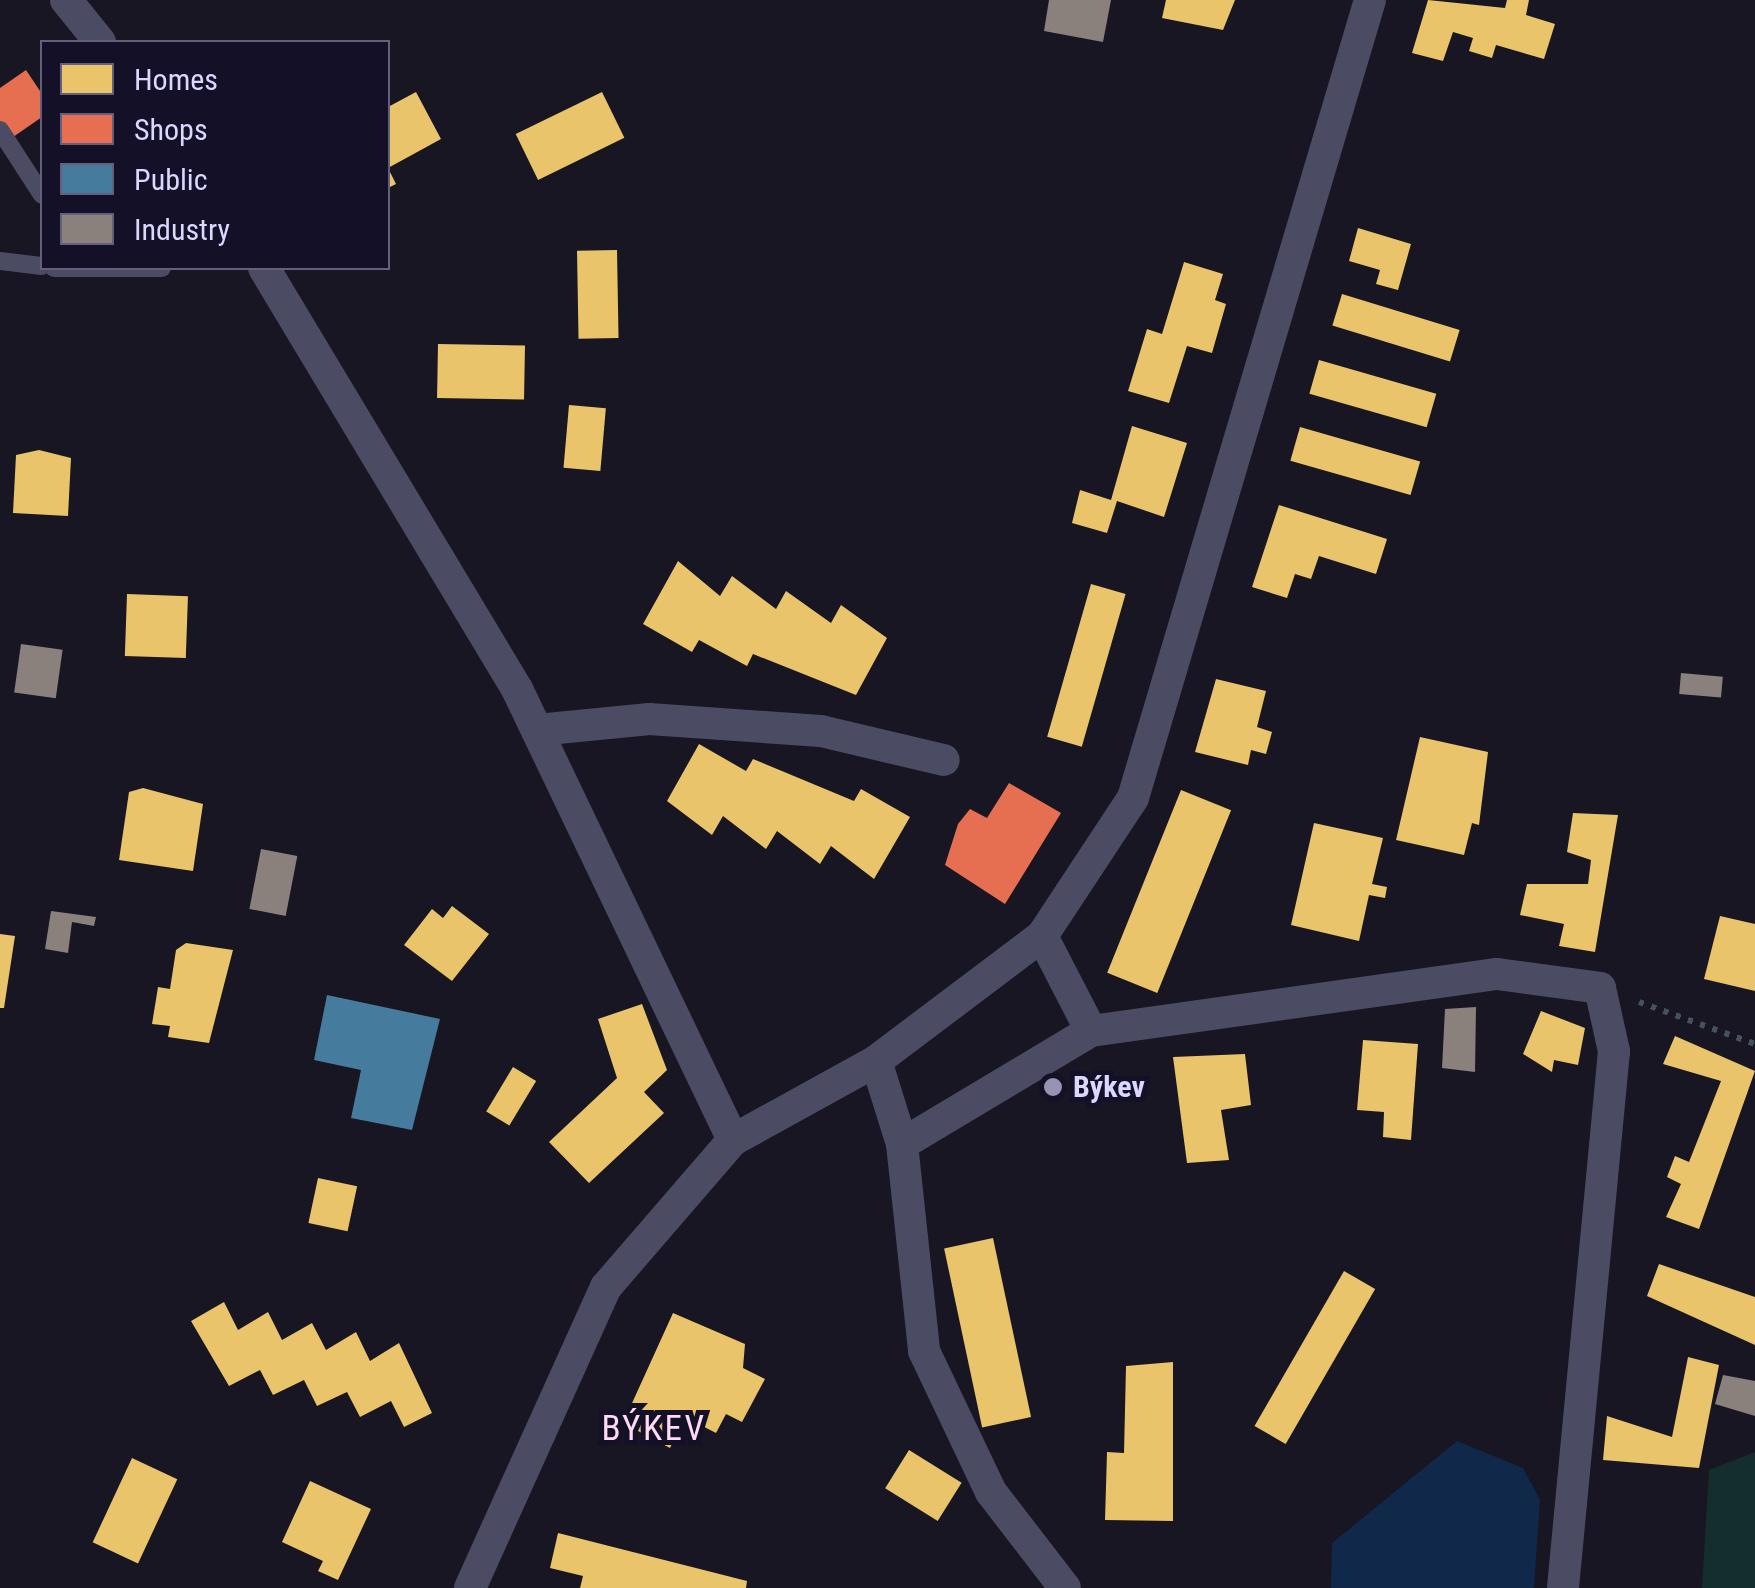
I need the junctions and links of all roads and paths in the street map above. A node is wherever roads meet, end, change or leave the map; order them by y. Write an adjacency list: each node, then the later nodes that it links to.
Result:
1 (66, 0): 3 (street)
2 (1370, 0): 11 (street)
3 (98, 40)
4 (0, 130): 5 (lane)
5 (40, 192)
6 (0, 261): 7 (lane)
7 (40, 266)
8 (265, 270): 9 (street)
9 (537, 730): 10 (street); 16 (street)
10 (944, 760)
11 (1042, 936): 13 (street); 15 (street)
12 (1600, 988): 13 (street); 14 (path); 20 (street)
13 (1091, 1031): 17 (street)
14 (1755, 1044)
15 (876, 1061): 16 (street); 17 (street)
16 (734, 1140): 18 (street)
17 (902, 1144): 19 (street)
18 (470, 1588)
19 (1065, 1588)
20 (1563, 1588)

